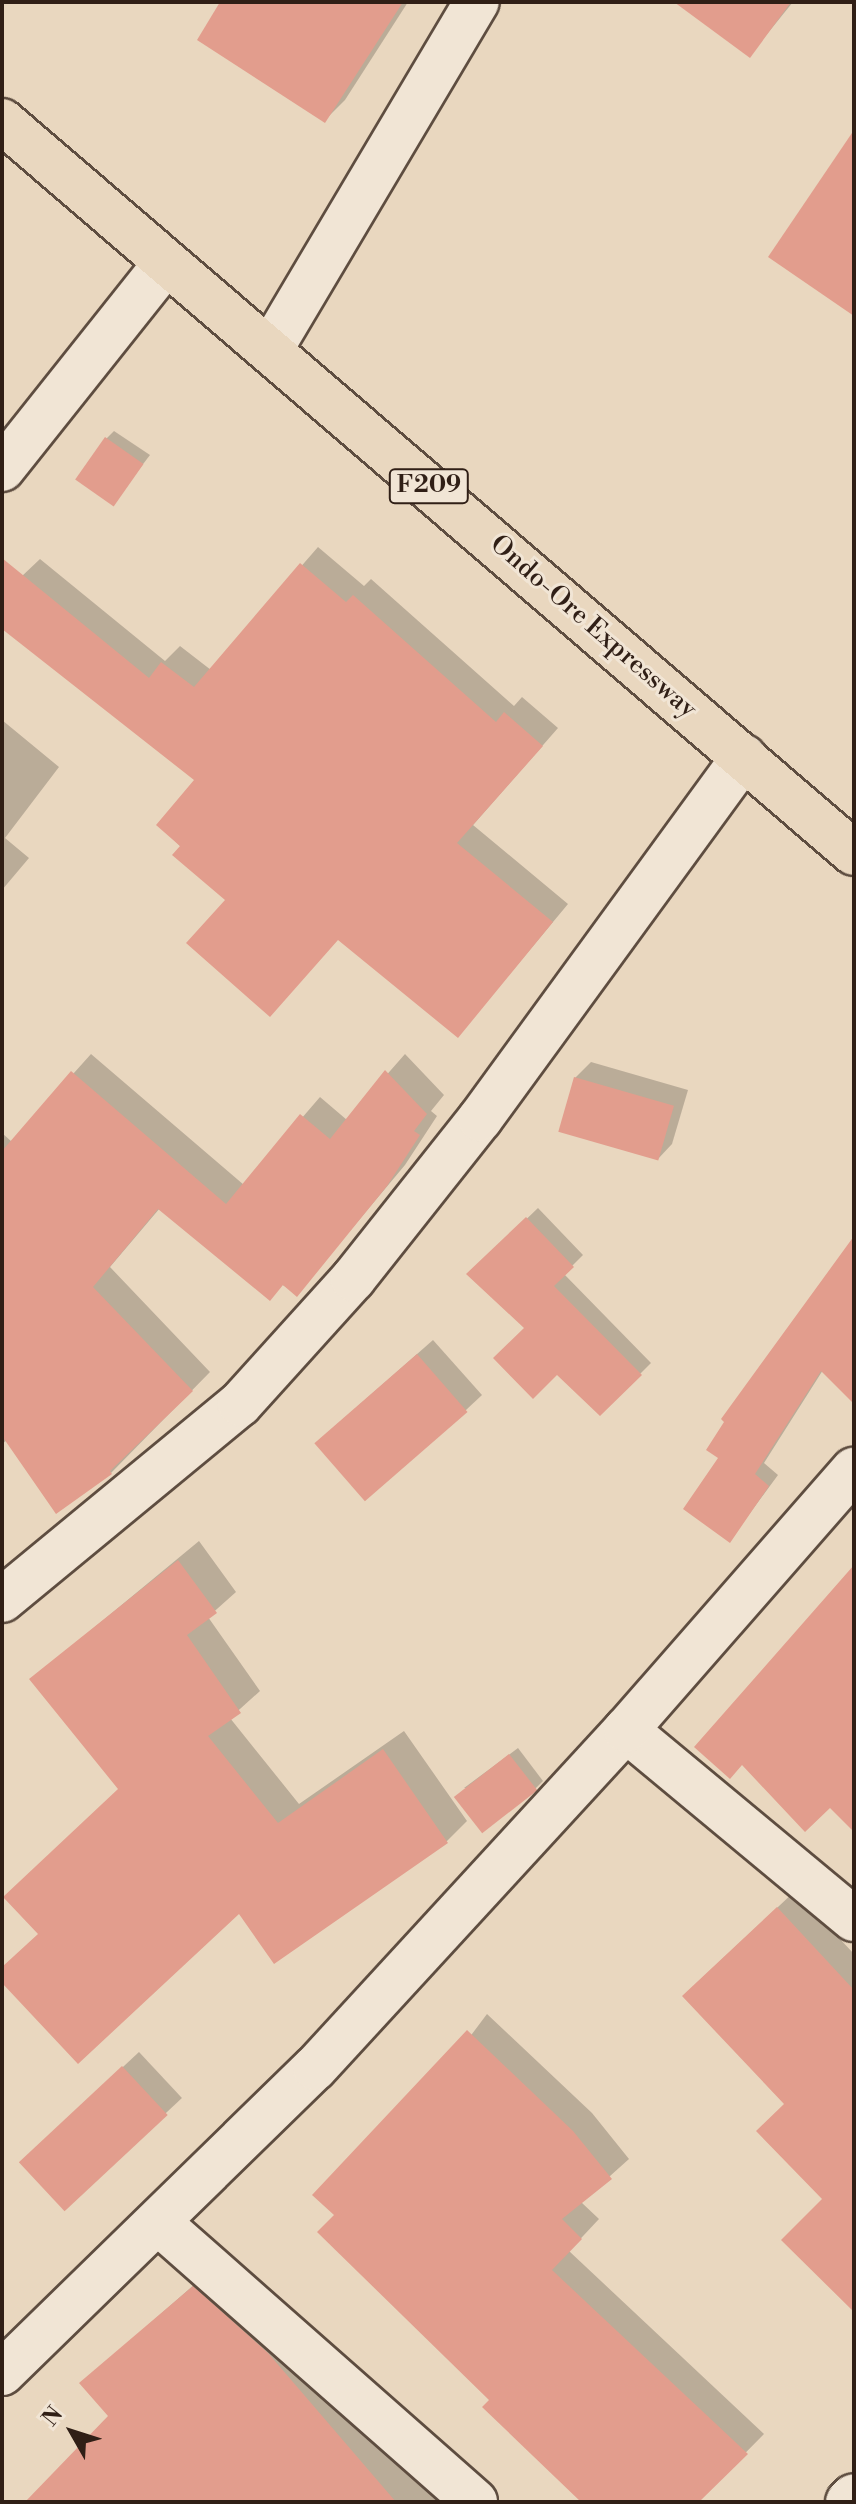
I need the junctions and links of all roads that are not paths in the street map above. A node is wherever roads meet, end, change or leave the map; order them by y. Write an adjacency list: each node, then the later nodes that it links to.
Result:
1 (477, 2): 4 (street)
2 (2, 121): 3 (main road, Ondo-Ore Expressway / F209)
3 (165, 264): 4 (main road, Ondo-Ore Expressway / F209); 5 (street)
4 (270, 350): 6 (main road, Ondo-Ore Expressway / F209)
5 (2, 469)
6 (744, 757): 7 (main road, Ondo-Ore Expressway / F209); 9 (street)
7 (854, 853)
8 (854, 1470): 10 (street)
9 (2, 1600)
10 (626, 1730): 11 (street); 12 (street)
11 (854, 1919)
12 (160, 2224): 13 (street); 15 (street)
13 (2, 2373)
14 (854, 2496): 16 (street)
15 (475, 2502)
16 (848, 2502)

